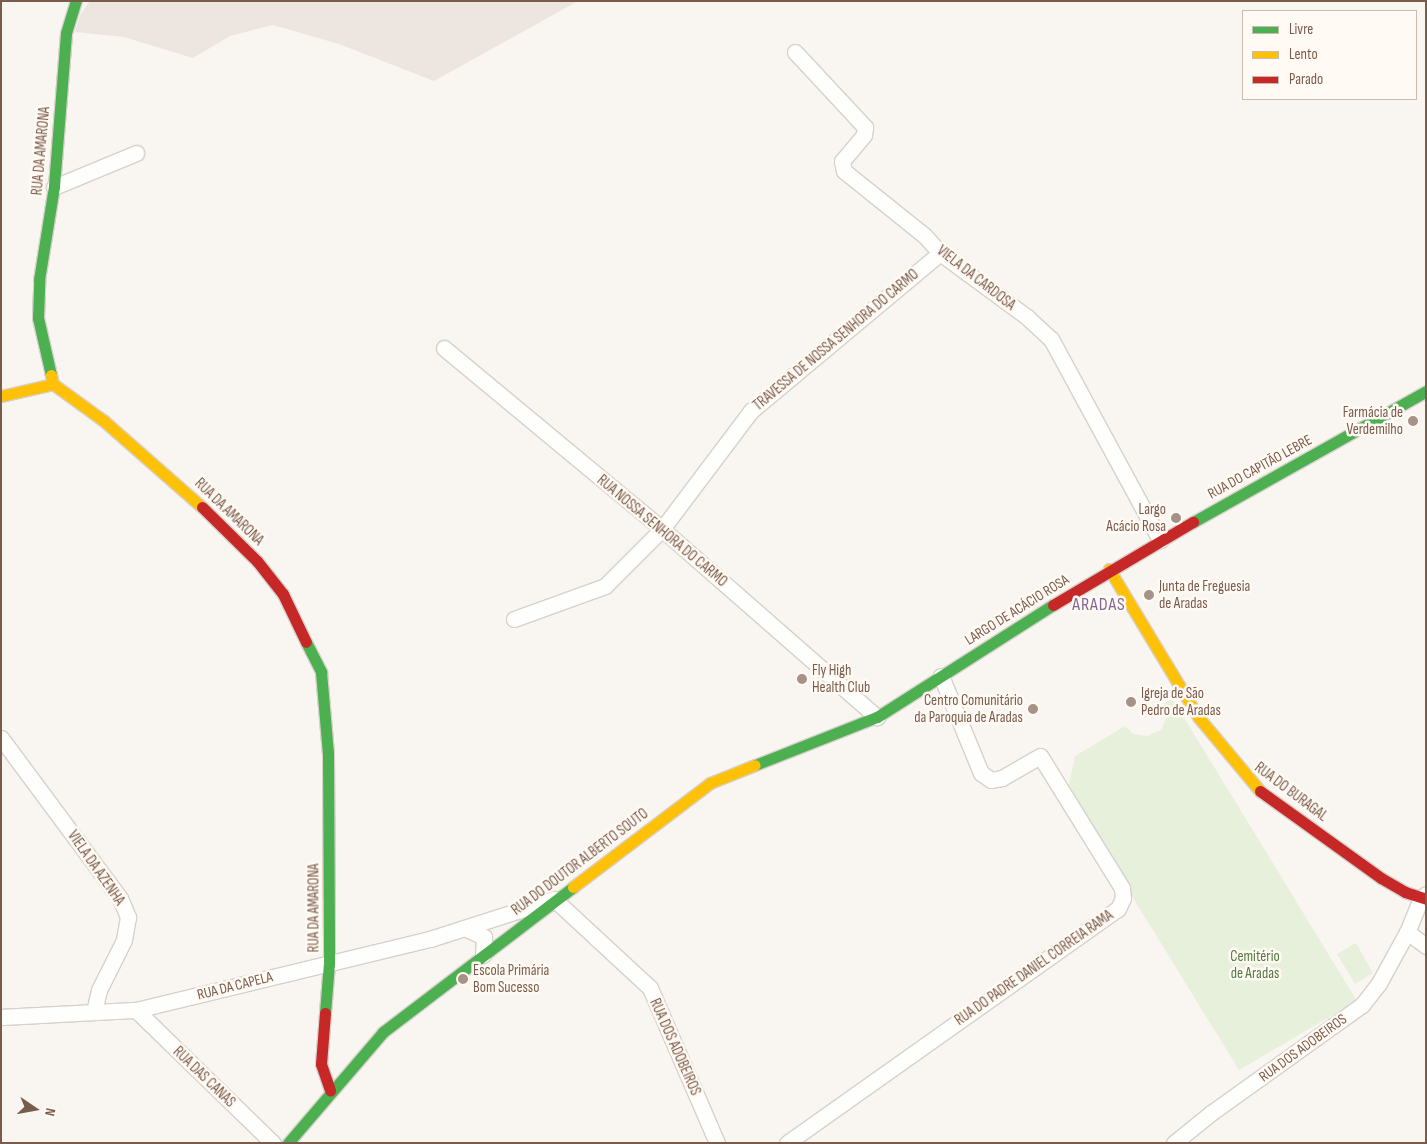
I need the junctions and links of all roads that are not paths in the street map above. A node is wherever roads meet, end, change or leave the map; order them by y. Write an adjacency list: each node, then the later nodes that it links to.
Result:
1 (76, 1): 4 (street, RUA DA AMARONA)
2 (795, 52): 5 (street, VIELA DA CARDOSA)
3 (136, 152): 4 (street)
4 (54, 187): 7 (street, RUA DA AMARONA)
5 (940, 253): 10 (street, TRAVESSA DE NOSSA SENHORA DO CARMO); 11 (street, VIELA DA CARDOSA)
6 (444, 348): 10 (street, RUA NOSSA SENHORA DO CARMO)
7 (54, 384): 9 (street); 23 (street, RUA DA AMARONA)
8 (1426, 391): 11 (street, RUA DO CAPITÃO LEBRE)
9 (1, 396)
10 (662, 529): 13 (street, TRAVESSA DE NOSSA SENHORA DO CARMO); 15 (street, RUA NOSSA SENHORA DO CARMO)
11 (1160, 540): 12 (street, RUA DO CAPITÃO LEBRE)
12 (1109, 570): 14 (street, LARGO DE ACÁCIO ROSA); 17 (street, RUA DO BURAGAL)
13 (514, 619)
14 (941, 676): 15 (street, RUA DO DOUTOR ALBERTO SOUTO); 31 (street, RUA DO PADRE DANIEL CORREIA RAMA)
15 (877, 717): 18 (street, RUA DO DOUTOR ALBERTO SOUTO)
16 (1, 738): 25 (street, VIELA DA AZENHA)
17 (1424, 897): 20 (street, RUA DOS ADOBEIROS)
18 (554, 899): 19 (street, RUA DA CAPELA); 22 (street, RUA DO DOUTOR ALBERTO SOUTO); 30 (street, RUA DOS ADOBEIROS)
19 (464, 928): 22 (street); 23 (street, RUA DA CAPELA)
20 (1408, 932): 21 (street); 32 (street, RUA DOS ADOBEIROS)
21 (1426, 946)
22 (483, 955): 27 (street, RUA DO DOUTOR ALBERTO SOUTO)
23 (329, 963): 24 (street, RUA DA CAPELA); 27 (street, RUA DA AMARONA)
24 (136, 1010): 25 (street, RUA DA CAPELA); 28 (street, RUA DAS CANAS)
25 (94, 1011): 26 (street, RUA DA CAPELA)
26 (1, 1017)
27 (330, 1090): 29 (street, RUA DO DOUTOR ALBERTO SOUTO)
28 (273, 1143)
29 (288, 1143)
30 (717, 1143)
31 (787, 1143)
32 (1174, 1143)

